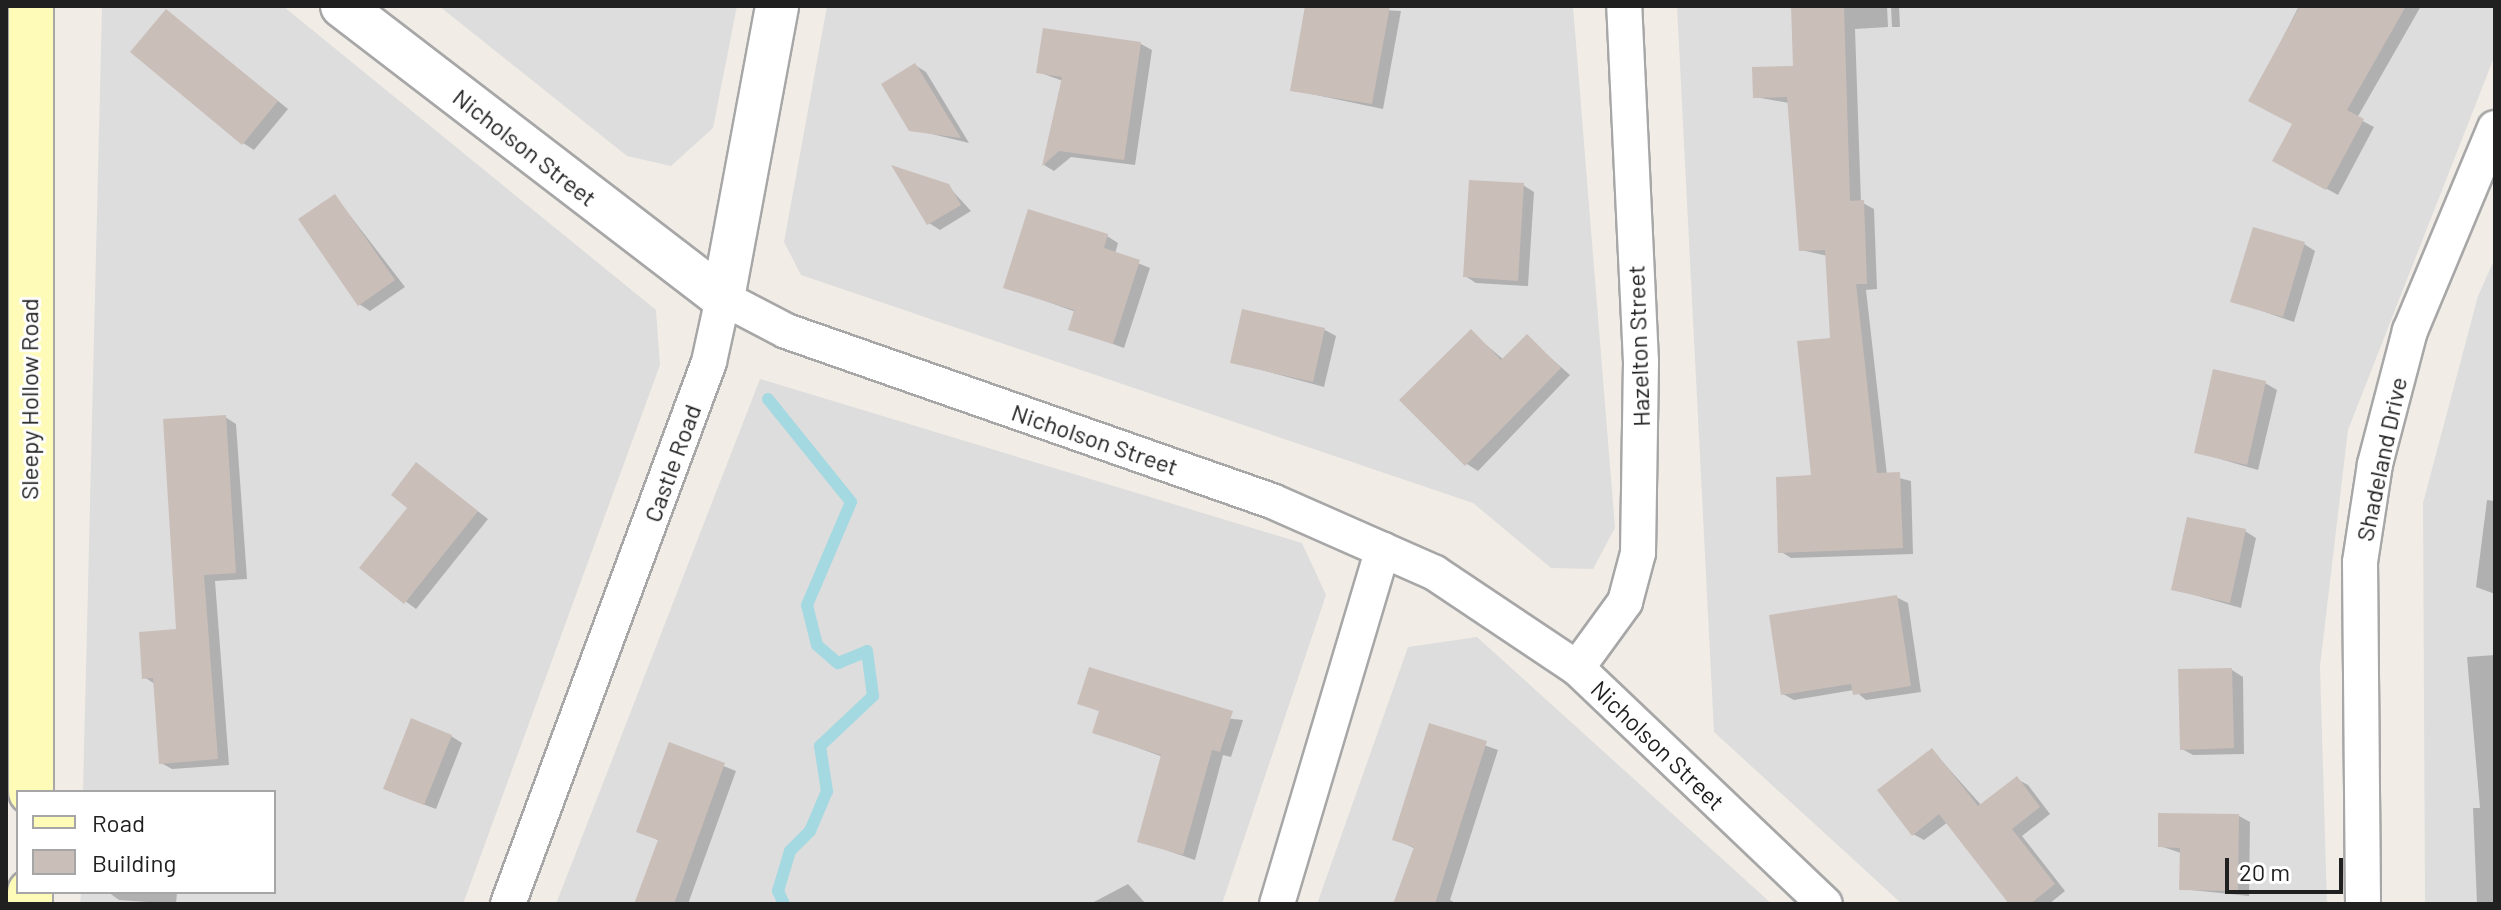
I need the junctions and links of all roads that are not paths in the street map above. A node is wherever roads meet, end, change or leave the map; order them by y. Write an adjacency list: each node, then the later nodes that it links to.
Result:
1 (31, 6): 9 (main road, Sleepy Hollow Road)
2 (342, 6): 6 (street, Nicholson Street)
3 (777, 6): 6 (street, Castle Road)
4 (1624, 6): 8 (street, Hazelton Street)
5 (2495, 128): 14 (street, Shadeland Drive)
6 (723, 298): 7 (street, Nicholson Street); 11 (street, Castle Road)
7 (1383, 549): 8 (street, Nicholson Street); 12 (street)
8 (1577, 668): 13 (street, Nicholson Street)
9 (19, 729): 10 (main road, Sleepy Hollow Road)
10 (31, 790)
11 (508, 904)
12 (1277, 904)
13 (1825, 904)
14 (2363, 904)

